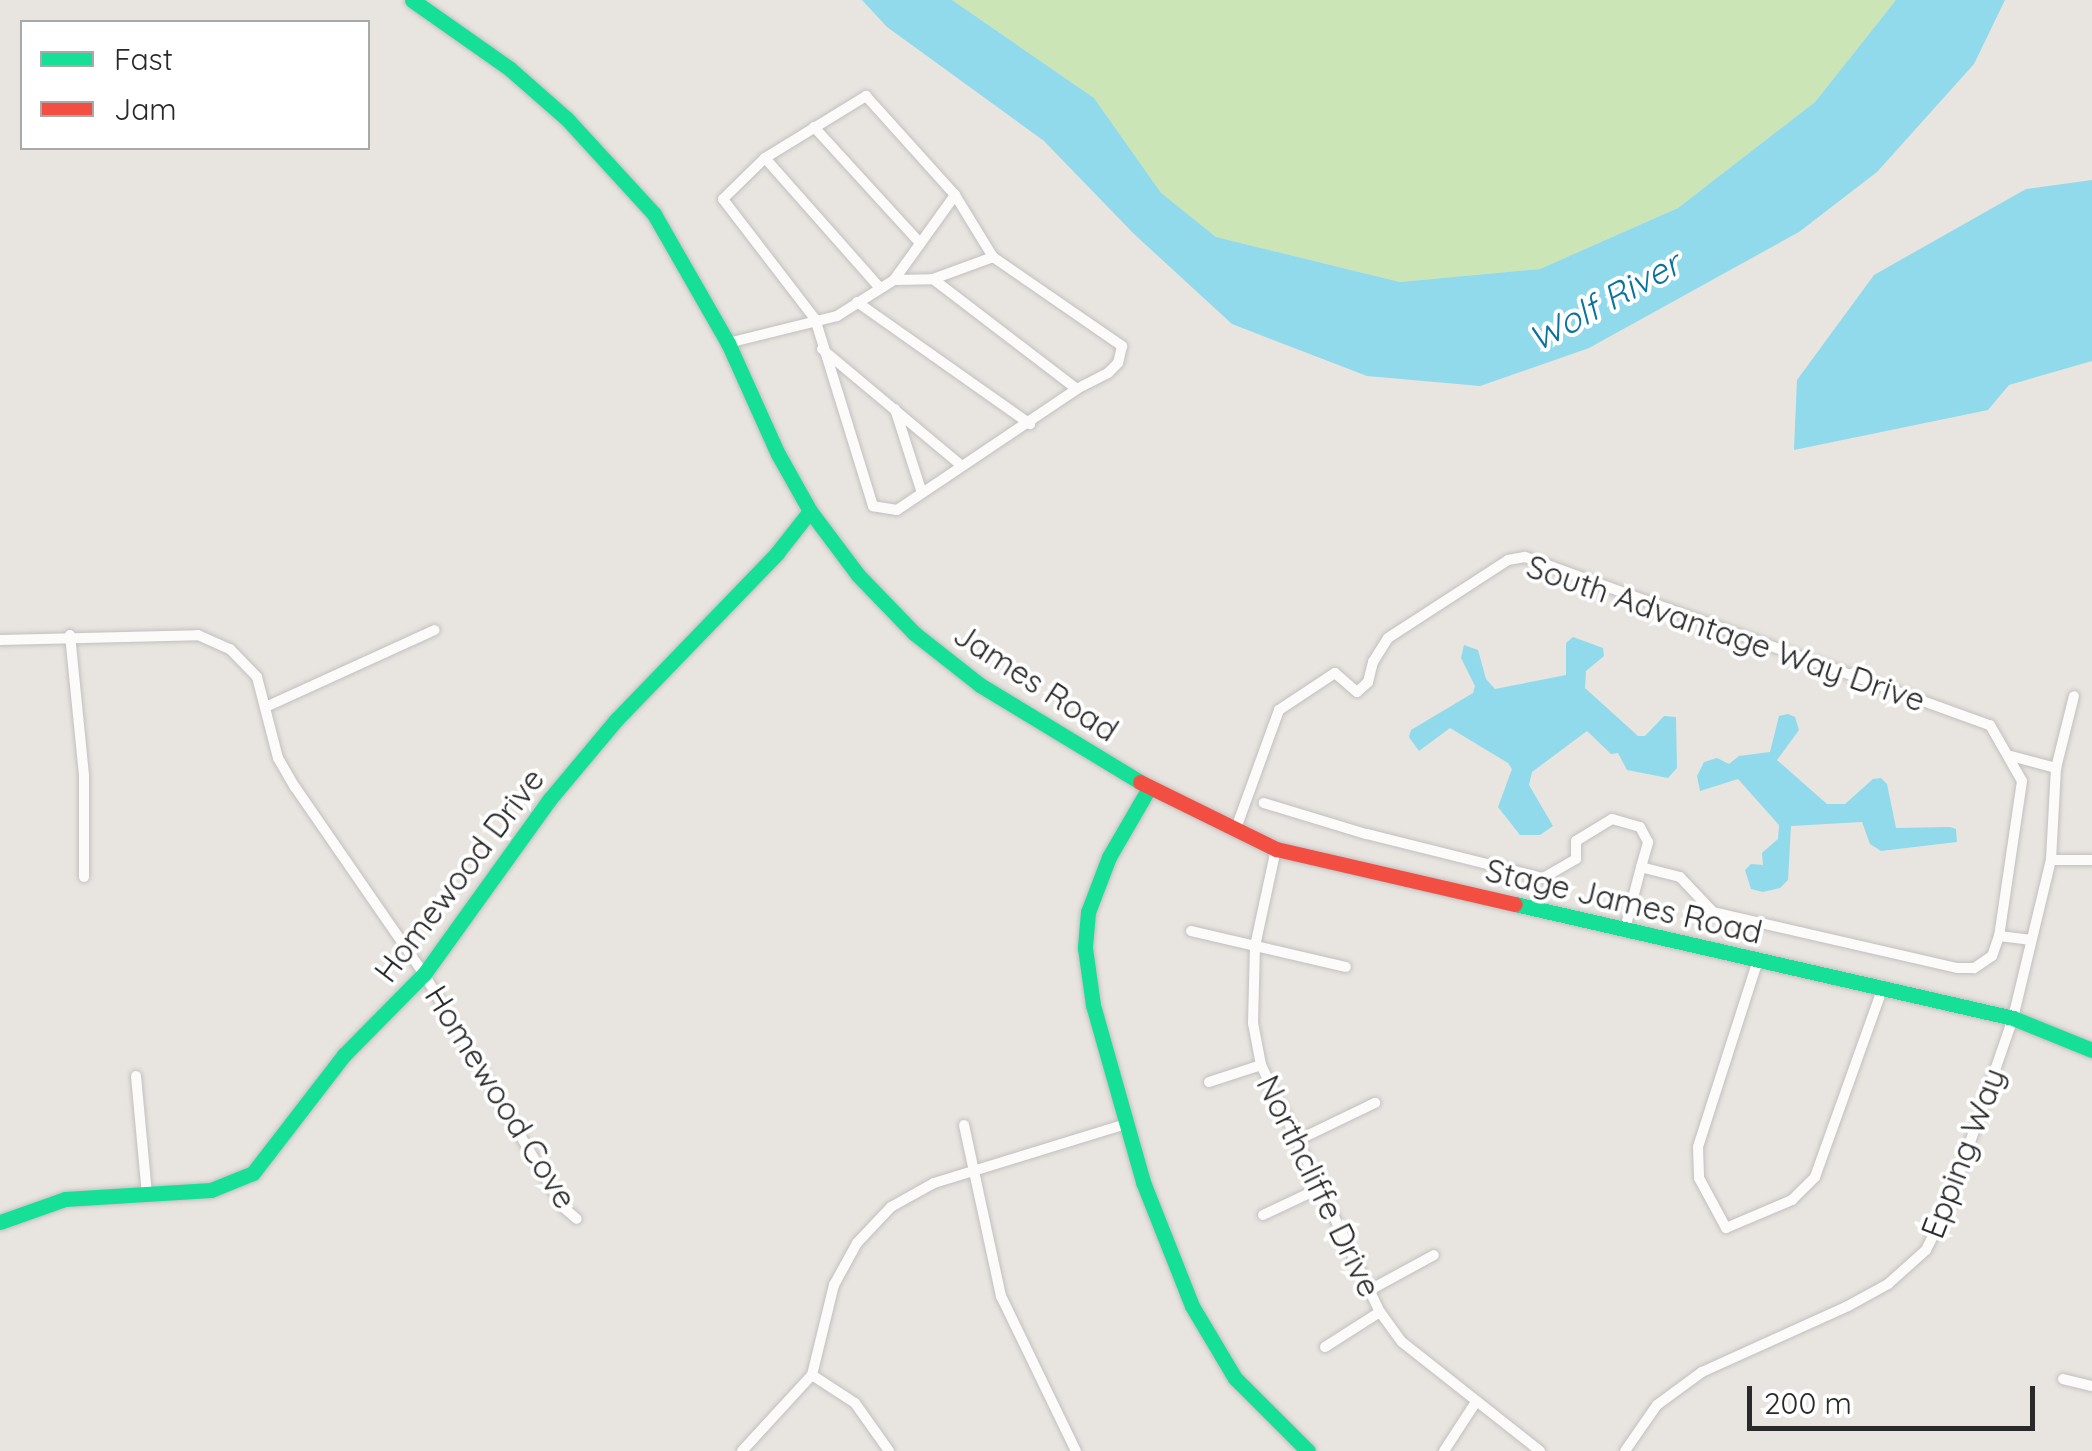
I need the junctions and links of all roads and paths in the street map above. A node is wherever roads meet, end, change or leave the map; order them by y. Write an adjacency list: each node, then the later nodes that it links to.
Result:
1 (412, 0): 12 (main road, James Road)
2 (814, 128): 3 (street); 4 (street); 5 (street)
3 (765, 158): 9 (street); 11 (street)
4 (955, 195): 5 (street); 6 (street)
5 (918, 240): 8 (street)
6 (993, 257): 7 (street); 14 (street)
7 (934, 279): 8 (street); 14 (street)
8 (894, 280): 9 (street)
9 (879, 287): 10 (street)
10 (858, 302): 11 (street); 16 (street)
11 (815, 319): 12 (street); 13 (street)
12 (728, 343): 19 (main road, James Road)
13 (822, 349): 15 (street); 18 (street)
14 (1077, 389): 16 (street)
15 (894, 404): 17 (street); 18 (street)
16 (1030, 424): 17 (street)
17 (962, 466): 18 (street)
18 (922, 494)
19 (810, 511): 27 (main road, James Road); 42 (main road, Homewood Drive)
20 (435, 630): 24 (street)
21 (70, 635): 22 (street, Homewood Cove); 24 (street, Homewood Cove); 34 (street)
22 (0, 640)
23 (2074, 696): 26 (street, Epping Way)
24 (268, 706): 42 (street, Homewood Cove)
25 (2010, 756): 26 (street); 29 (street, South Advantage Way Drive); 37 (street)
26 (2056, 768): 31 (street, Epping Way)
27 (1149, 788): 29 (main road, Stage James Road); 51 (main road)
28 (1264, 803): 33 (street)
29 (1235, 830): 30 (main road, Stage James Road)
30 (1276, 849): 35 (main road, Stage James Road); 39 (street, Northcliffe Drive)
31 (2051, 860): 32 (street); 38 (street, Epping Way)
32 (2092, 860)
33 (1642, 867): 35 (street); 37 (street)
34 (84, 878)
35 (1625, 930): 40 (main road, Stage James Road)
36 (1191, 931): 39 (street)
37 (1999, 936): 38 (street)
38 (2030, 940): 44 (street, Epping Way)
39 (1255, 946): 41 (street); 46 (street, Northcliffe Drive)
40 (1758, 960): 43 (main road, Stage James Road); 43 (street)
41 (1346, 967)
42 (424, 974): 55 (main road, Homewood Drive); 57 (street, Homewood Cove)
43 (1883, 988): 44 (main road, Stage James Road)
44 (2014, 1018): 45 (main road, Stage James Road); 73 (street, Epping Way)
45 (2092, 1050)
46 (1261, 1065): 48 (street); 52 (street, Northcliffe Drive)
47 (136, 1076): 55 (street)
48 (1209, 1082)
49 (1375, 1103): 52 (street)
50 (964, 1124): 53 (street)
51 (1126, 1124): 53 (street); 70 (main road)
52 (1296, 1141): 54 (street, Northcliffe Drive)
53 (974, 1170): 63 (street); 69 (street)
54 (1318, 1189): 56 (street); 60 (street, Northcliffe Drive)
55 (147, 1195): 58 (main road, Homewood Drive)
56 (1263, 1215)
57 (577, 1219)
58 (0, 1222)
59 (1434, 1254): 60 (street)
60 (1368, 1290): 61 (street, Northcliffe Drive)
61 (1380, 1312): 62 (street); 66 (street, Northcliffe Drive)
62 (1325, 1347)
63 (812, 1375): 67 (street); 68 (street)
64 (2063, 1379): 65 (street)
65 (2092, 1386)
66 (1476, 1402): 71 (street); 72 (street, Northcliffe Drive)
67 (742, 1451)
68 (890, 1451)
69 (1076, 1451)
70 (1308, 1451)
71 (1444, 1451)
72 (1540, 1451)
73 (1625, 1451)

